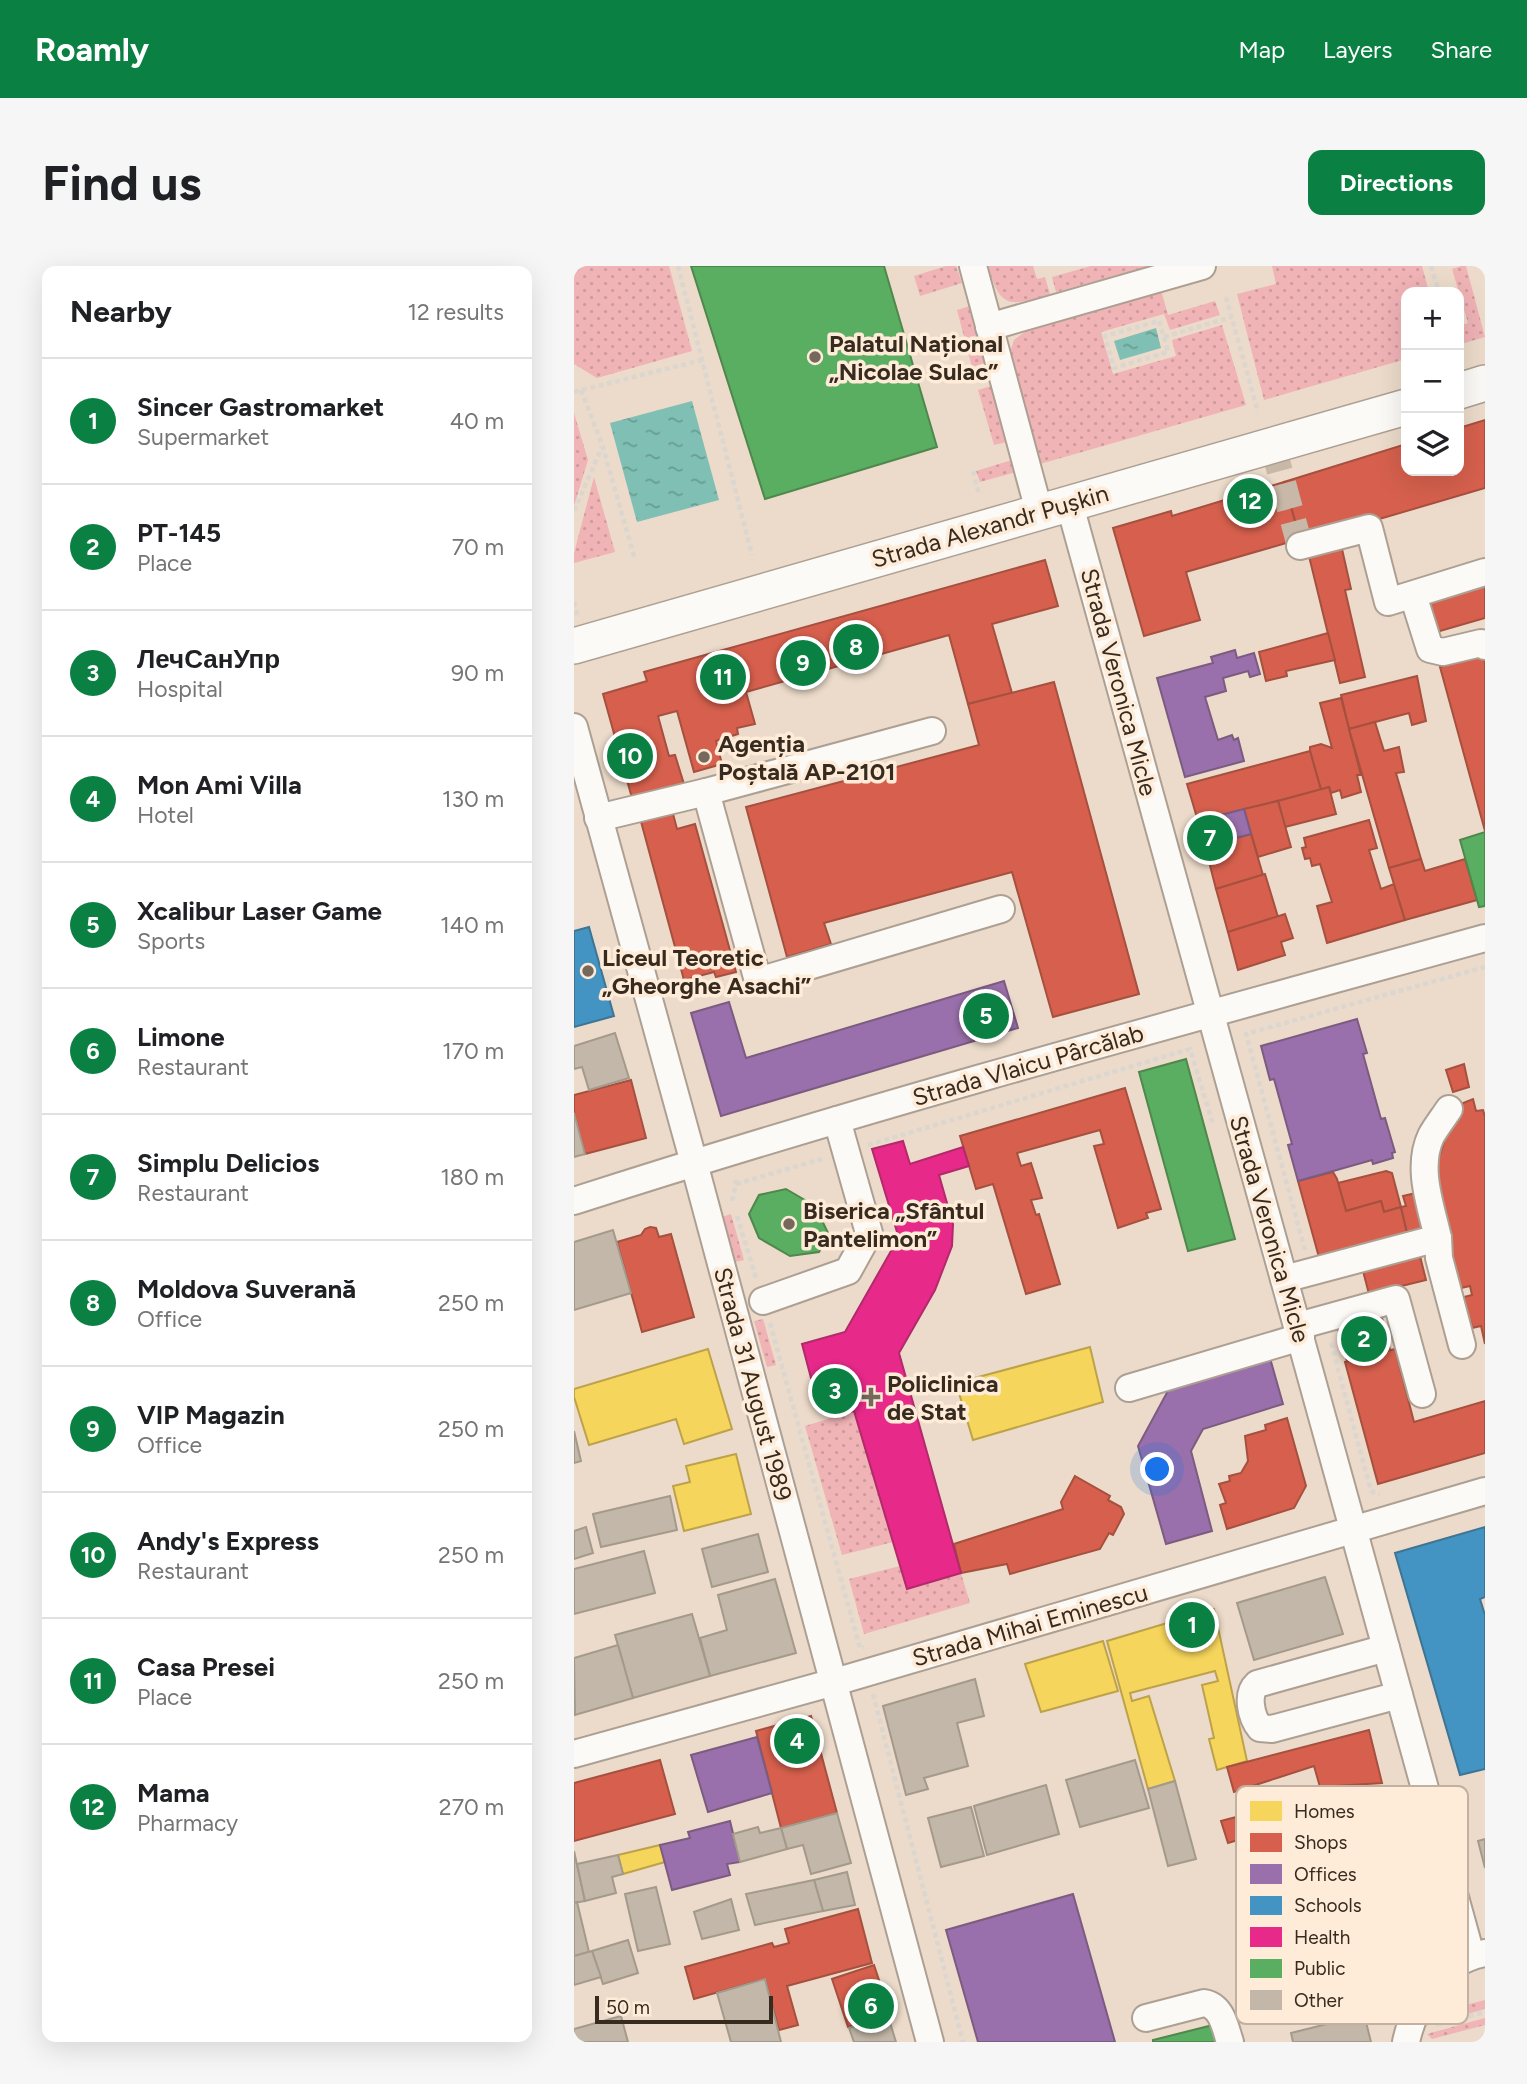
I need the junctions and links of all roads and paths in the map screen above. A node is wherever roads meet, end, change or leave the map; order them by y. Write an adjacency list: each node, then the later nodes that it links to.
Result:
1 (678, 266): 10 (path)
2 (973, 266): 8 (street, Strada Veronica Micle)
3 (1202, 266): 8 (street)
4 (1431, 266): 5 (path)
5 (1437, 287)
6 (1226, 297): 7 (path)
7 (1231, 317): 9 (path); 16 (path)
8 (989, 327): 20 (street, Strada Veronica Micle)
9 (1164, 337): 9 (path)
10 (702, 360): 13 (path); 23 (path)
11 (1485, 383): 12 (main road)
12 (1464, 389)
13 (581, 390): 14 (path); 17 (path)
14 (574, 392)
15 (1401, 408): 20 (main road, Strada Alexandr Pușkin)
16 (1258, 412)
17 (603, 447): 21 (path); 24 (path)
18 (973, 471): 19 (path)
19 (979, 494)
20 (1054, 506): 27 (main road, Strada Alexandr Pușkin); 35 (street, Strada Veronica Micle)
21 (574, 511)
22 (1300, 546): 26 (street)
23 (752, 555)
24 (635, 560)
25 (1485, 572): 26 (street)
26 (1413, 595): 28 (street)
27 (574, 646)
28 (1485, 646)
29 (574, 727): 32 (street, Strada 31 August 1989)
30 (932, 731): 31 (street)
31 (706, 792): 32 (street); 33 (street)
32 (598, 818): 41 (street, Strada 31 August 1989)
33 (1001, 909)
34 (1483, 952): 35 (street, Strada Vlaicu Pârcălab); 36 (path)
35 (1210, 1013): 38 (street, Strada Vlaicu Pârcălab); 46 (street, Strada Veronica Micle)
36 (1246, 1034)
37 (1449, 1109): 45 (street)
38 (837, 1121): 40 (street); 41 (street, Strada Vlaicu Pârcălab)
39 (1214, 1129): 40 (path)
40 (846, 1152): 43 (path); 47 (street)
41 (694, 1163): 44 (street, Strada Vlaicu Pârcălab); 56 (street, Strada 31 August 1989)
42 (733, 1172): 43 (path)
43 (736, 1184): 47 (path)
44 (574, 1202)
45 (1438, 1238): 46 (street); 49 (street)
46 (1284, 1279): 48 (street, Strada Veronica Micle)
47 (763, 1301): 54 (path)
48 (1299, 1331): 50 (street); 51 (street); 53 (street, Strada Veronica Micle)
49 (1462, 1345)
50 (1129, 1388)
51 (1422, 1394)
52 (1485, 1491): 53 (street, Strada Mihai Eminescu)
53 (1353, 1530): 55 (street, Strada Veronica Micle); 56 (street, Strada Mihai Eminescu)
54 (873, 1645)
55 (1386, 1647): 58 (street, Strada Veronica Micle); 58 (street)
56 (833, 1683): 59 (street, Strada Mihai Eminescu); 65 (street, Strada 31 August 1989)
57 (873, 1693): 66 (path)
58 (1399, 1695): 60 (street, Strada Veronica Micle)
59 (574, 1754)
60 (1427, 1786)
61 (1468, 1921): 62 (street, Strada Veronica Micle)
62 (1478, 1954)
63 (1146, 2018): 67 (street)
64 (1410, 2024): 68 (street, Strada Veronica Micle)
65 (930, 2042)
66 (963, 2042)
67 (1230, 2042)
68 (1406, 2042)

